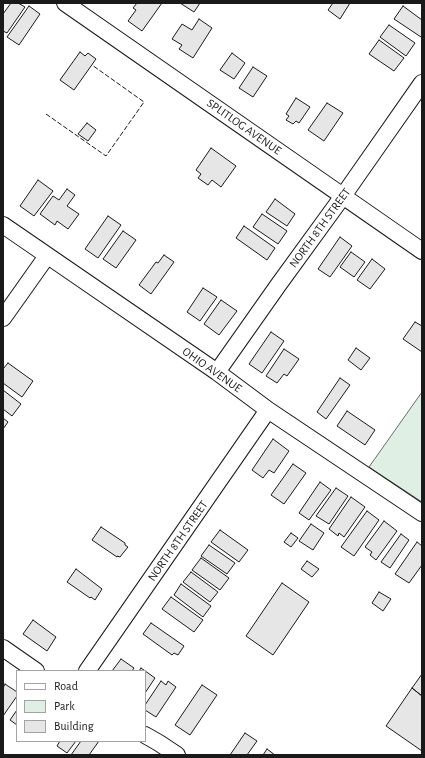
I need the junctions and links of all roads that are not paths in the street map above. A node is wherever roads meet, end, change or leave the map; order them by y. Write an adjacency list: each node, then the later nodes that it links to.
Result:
1 (65, 3): 3 (street, SPLITLOG AVENUE)
2 (422, 83): 3 (street, NORTH 8TH STREET)
3 (343, 196): 5 (street, SPLITLOG AVENUE); 8 (street, NORTH 8TH STREET)
4 (3, 225): 6 (street, OHIO AVENUE)
5 (422, 251)
6 (47, 256): 7 (street); 8 (street, OHIO AVENUE)
7 (3, 318)
8 (217, 372): 9 (street, OHIO AVENUE)
9 (268, 410): 10 (street, OHIO AVENUE); 13 (street, NORTH 8TH STREET)
10 (422, 513)
11 (3, 648): 12 (street)
12 (35, 670)
13 (88, 670)
14 (146, 736): 15 (street)
15 (177, 755)

